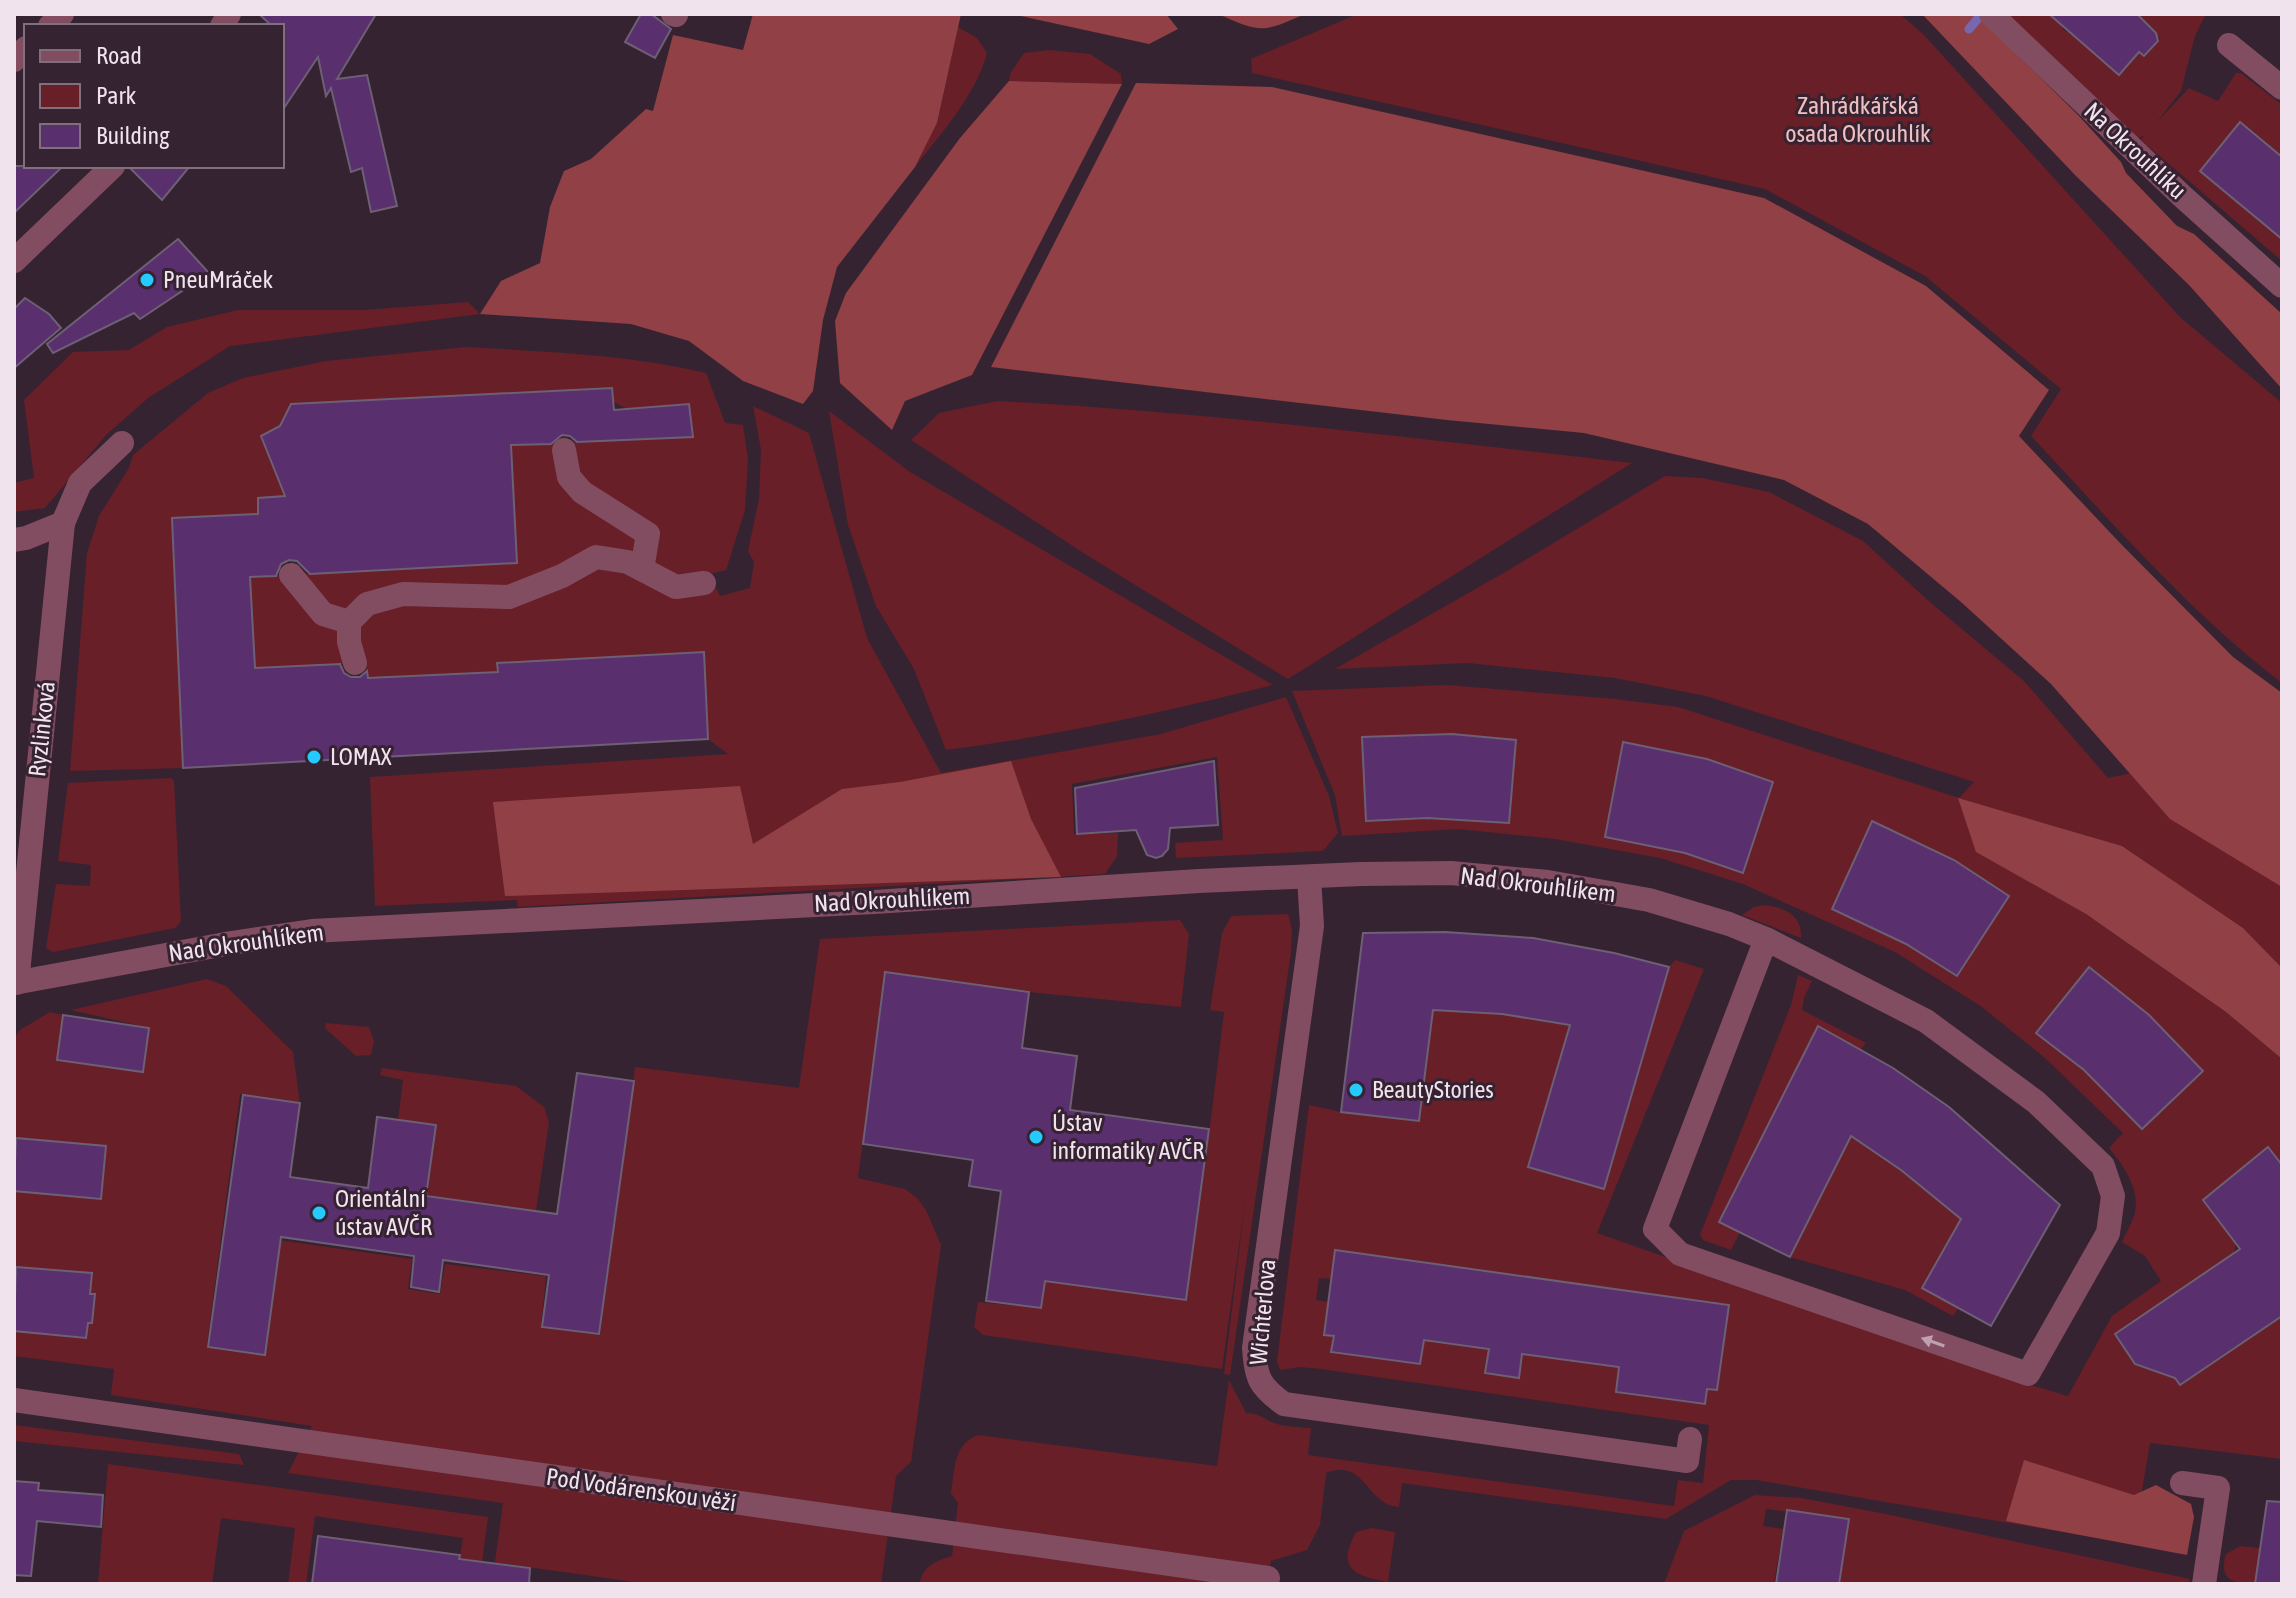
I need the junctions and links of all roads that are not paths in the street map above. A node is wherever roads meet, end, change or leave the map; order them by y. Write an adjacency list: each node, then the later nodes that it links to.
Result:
1 (1991, 14): 6 (street, Na Okrouhlíku)
2 (2229, 45): 3 (street)
3 (2282, 88)
4 (111, 168): 5 (street)
5 (14, 261)
6 (2282, 286)
7 (122, 443): 9 (street, Ryzlinková)
8 (564, 450): 11 (street)
9 (63, 523): 10 (street); 18 (street, Ryzlinková)
10 (14, 540)
11 (642, 569): 13 (street); 14 (street)
12 (291, 575): 14 (street)
13 (704, 583)
14 (349, 622): 15 (street)
15 (355, 663)
16 (1309, 877): 17 (street, Nad Okrouhlíkem); 18 (street, Nad Okrouhlíkem); 20 (street, Wichterlova)
17 (1766, 939): 17 (street, Nad Okrouhlíkem, one-way to 17)
18 (16, 983)
19 (14, 1400): 22 (street, Pod Vodárenskou věží)
20 (1690, 1439)
21 (2182, 1483): 23 (street)
22 (1268, 1578)
23 (2204, 1584)

